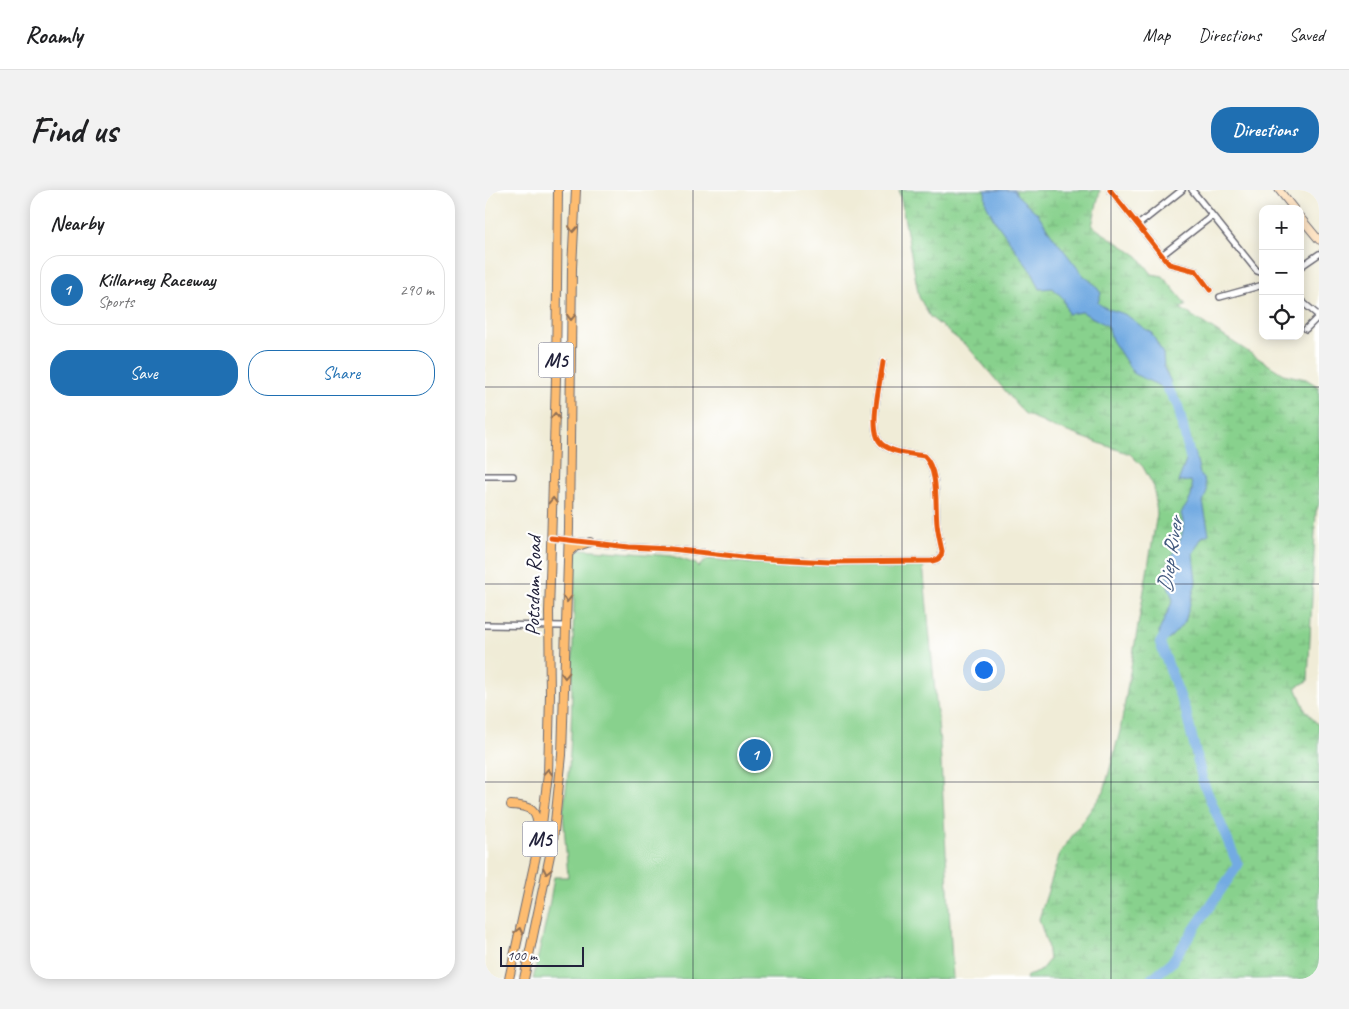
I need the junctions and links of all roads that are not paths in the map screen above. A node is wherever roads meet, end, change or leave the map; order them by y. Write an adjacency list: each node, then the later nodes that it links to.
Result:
1 (558, 190): 26 (main road, Potsdam Road / M5, one-way to 1)
2 (576, 190): 27 (main road, Potsdam Road / M5, one-way to 27)
3 (1120, 190): 7 (street)
4 (1182, 190): 11 (street)
5 (1192, 190): 9 (street)
6 (1279, 190): 8 (street)
7 (1112, 192): 11 (street)
8 (1291, 205)
9 (1213, 216): 14 (street); 16 (street)
10 (1304, 222): 12 (street)
11 (1138, 225): 14 (street)
12 (1319, 240)
13 (1319, 254): 15 (street)
14 (1162, 255): 18 (street)
15 (1304, 264)
16 (1259, 272)
17 (1259, 286): 19 (street)
18 (1210, 290)
19 (1220, 297)
20 (1304, 303): 21 (street)
21 (1319, 316): 22 (street)
22 (1306, 329)
23 (883, 362): 28 (street)
24 (485, 476): 25 (street)
25 (513, 476)
26 (551, 538): 27 (street); 31 (main road, Potsdam Road / M5)
27 (569, 539): 28 (street); 29 (main road, Potsdam Road / M5)
28 (590, 542): 29 (main road)
29 (569, 553): 32 (main road, Potsdam Road / M5, one-way to 32)
30 (485, 625): 31 (street)
31 (549, 626): 32 (street); 34 (main road, Potsdam Road / M5, one-way to 31)
32 (567, 626): 36 (main road, Potsdam Road / M5, one-way to 36)
33 (511, 805): 34 (main road)
34 (537, 853): 35 (main road, Potsdam Road / M5, one-way to 34)
35 (509, 979)
36 (525, 979)

